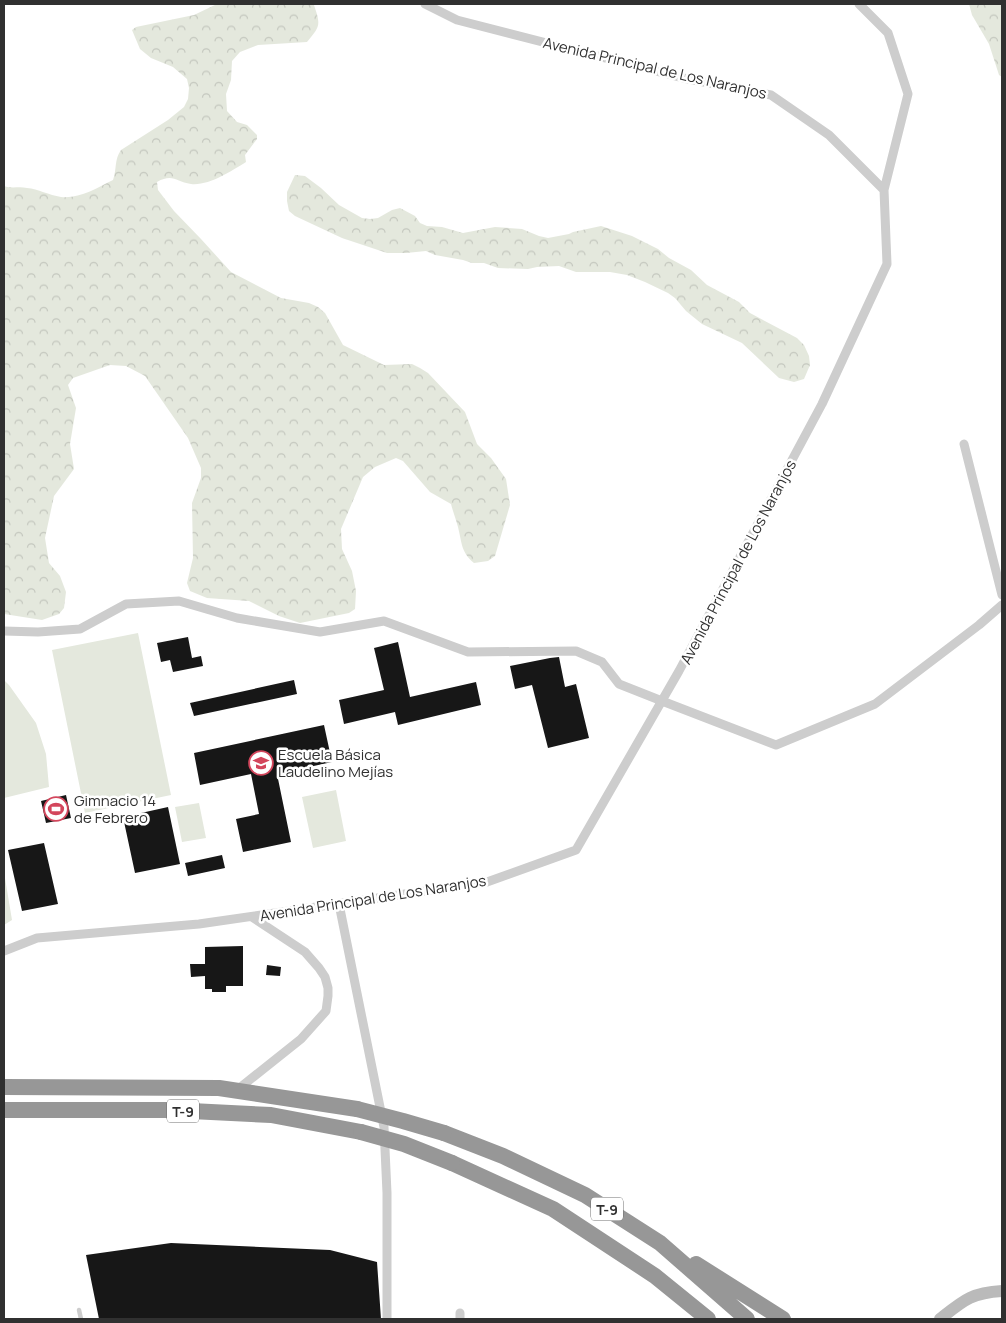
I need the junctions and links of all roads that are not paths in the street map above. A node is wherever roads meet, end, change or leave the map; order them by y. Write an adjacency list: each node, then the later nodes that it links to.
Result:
1 (425, 4): 3 (street, Avenida Principal de Los Naranjos)
2 (859, 4): 3 (street)
3 (884, 190): 8 (street, Avenida Principal de Los Naranjos)
4 (964, 444): 5 (street)
5 (1002, 594)
6 (1002, 605): 8 (street)
7 (4, 630): 8 (street)
8 (662, 701): 9 (street, Avenida Principal de Los Naranjos)
9 (339, 904): 10 (street, Avenida Principal de Los Naranjos); 19 (street)
10 (252, 917): 11 (street, Avenida Principal de Los Naranjos); 13 (street)
11 (4, 951)
12 (4, 1087): 13 (highway, T-9)
13 (237, 1091): 15 (highway, T-9, bridge)
14 (4, 1110): 20 (highway, T-9, bridge)
15 (660, 1243): 21 (highway, T-9); 22 (highway)
16 (1002, 1291): 23 (main road)
17 (79, 1310): 18 (lane)
18 (81, 1319)
19 (387, 1319)
20 (708, 1319)
21 (748, 1319)
22 (783, 1319)
23 (940, 1319)

